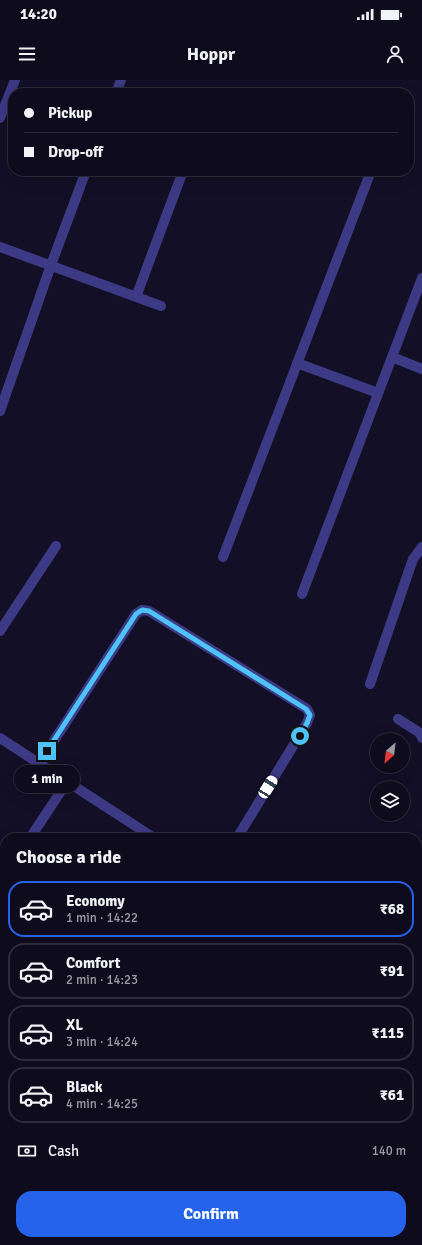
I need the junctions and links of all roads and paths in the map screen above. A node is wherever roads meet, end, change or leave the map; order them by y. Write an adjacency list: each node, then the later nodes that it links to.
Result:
1 (8, 98): 2 (street)
2 (0, 118)
3 (84, 176): 7 (street)
4 (181, 176): 9 (street)
5 (369, 176): 12 (street)
6 (0, 246): 7 (street)
7 (51, 265): 9 (street); 15 (street)
8 (422, 278): 11 (street)
9 (136, 297): 10 (street)
10 (161, 306)
11 (392, 358): 13 (street); 14 (street)
12 (297, 363): 14 (street); 18 (street)
13 (422, 369)
14 (378, 393): 19 (street)
15 (0, 411)
16 (56, 546): 20 (street)
17 (422, 547): 21 (street)
18 (222, 557)
19 (302, 594)
20 (0, 631)
21 (370, 684)
22 (398, 719): 24 (street)
23 (0, 738): 25 (street)
24 (422, 738)
25 (39, 764): 26 (street); 29 (street)
26 (67, 782): 27 (street); 28 (street)
27 (33, 833)
28 (138, 833)
29 (240, 833)

